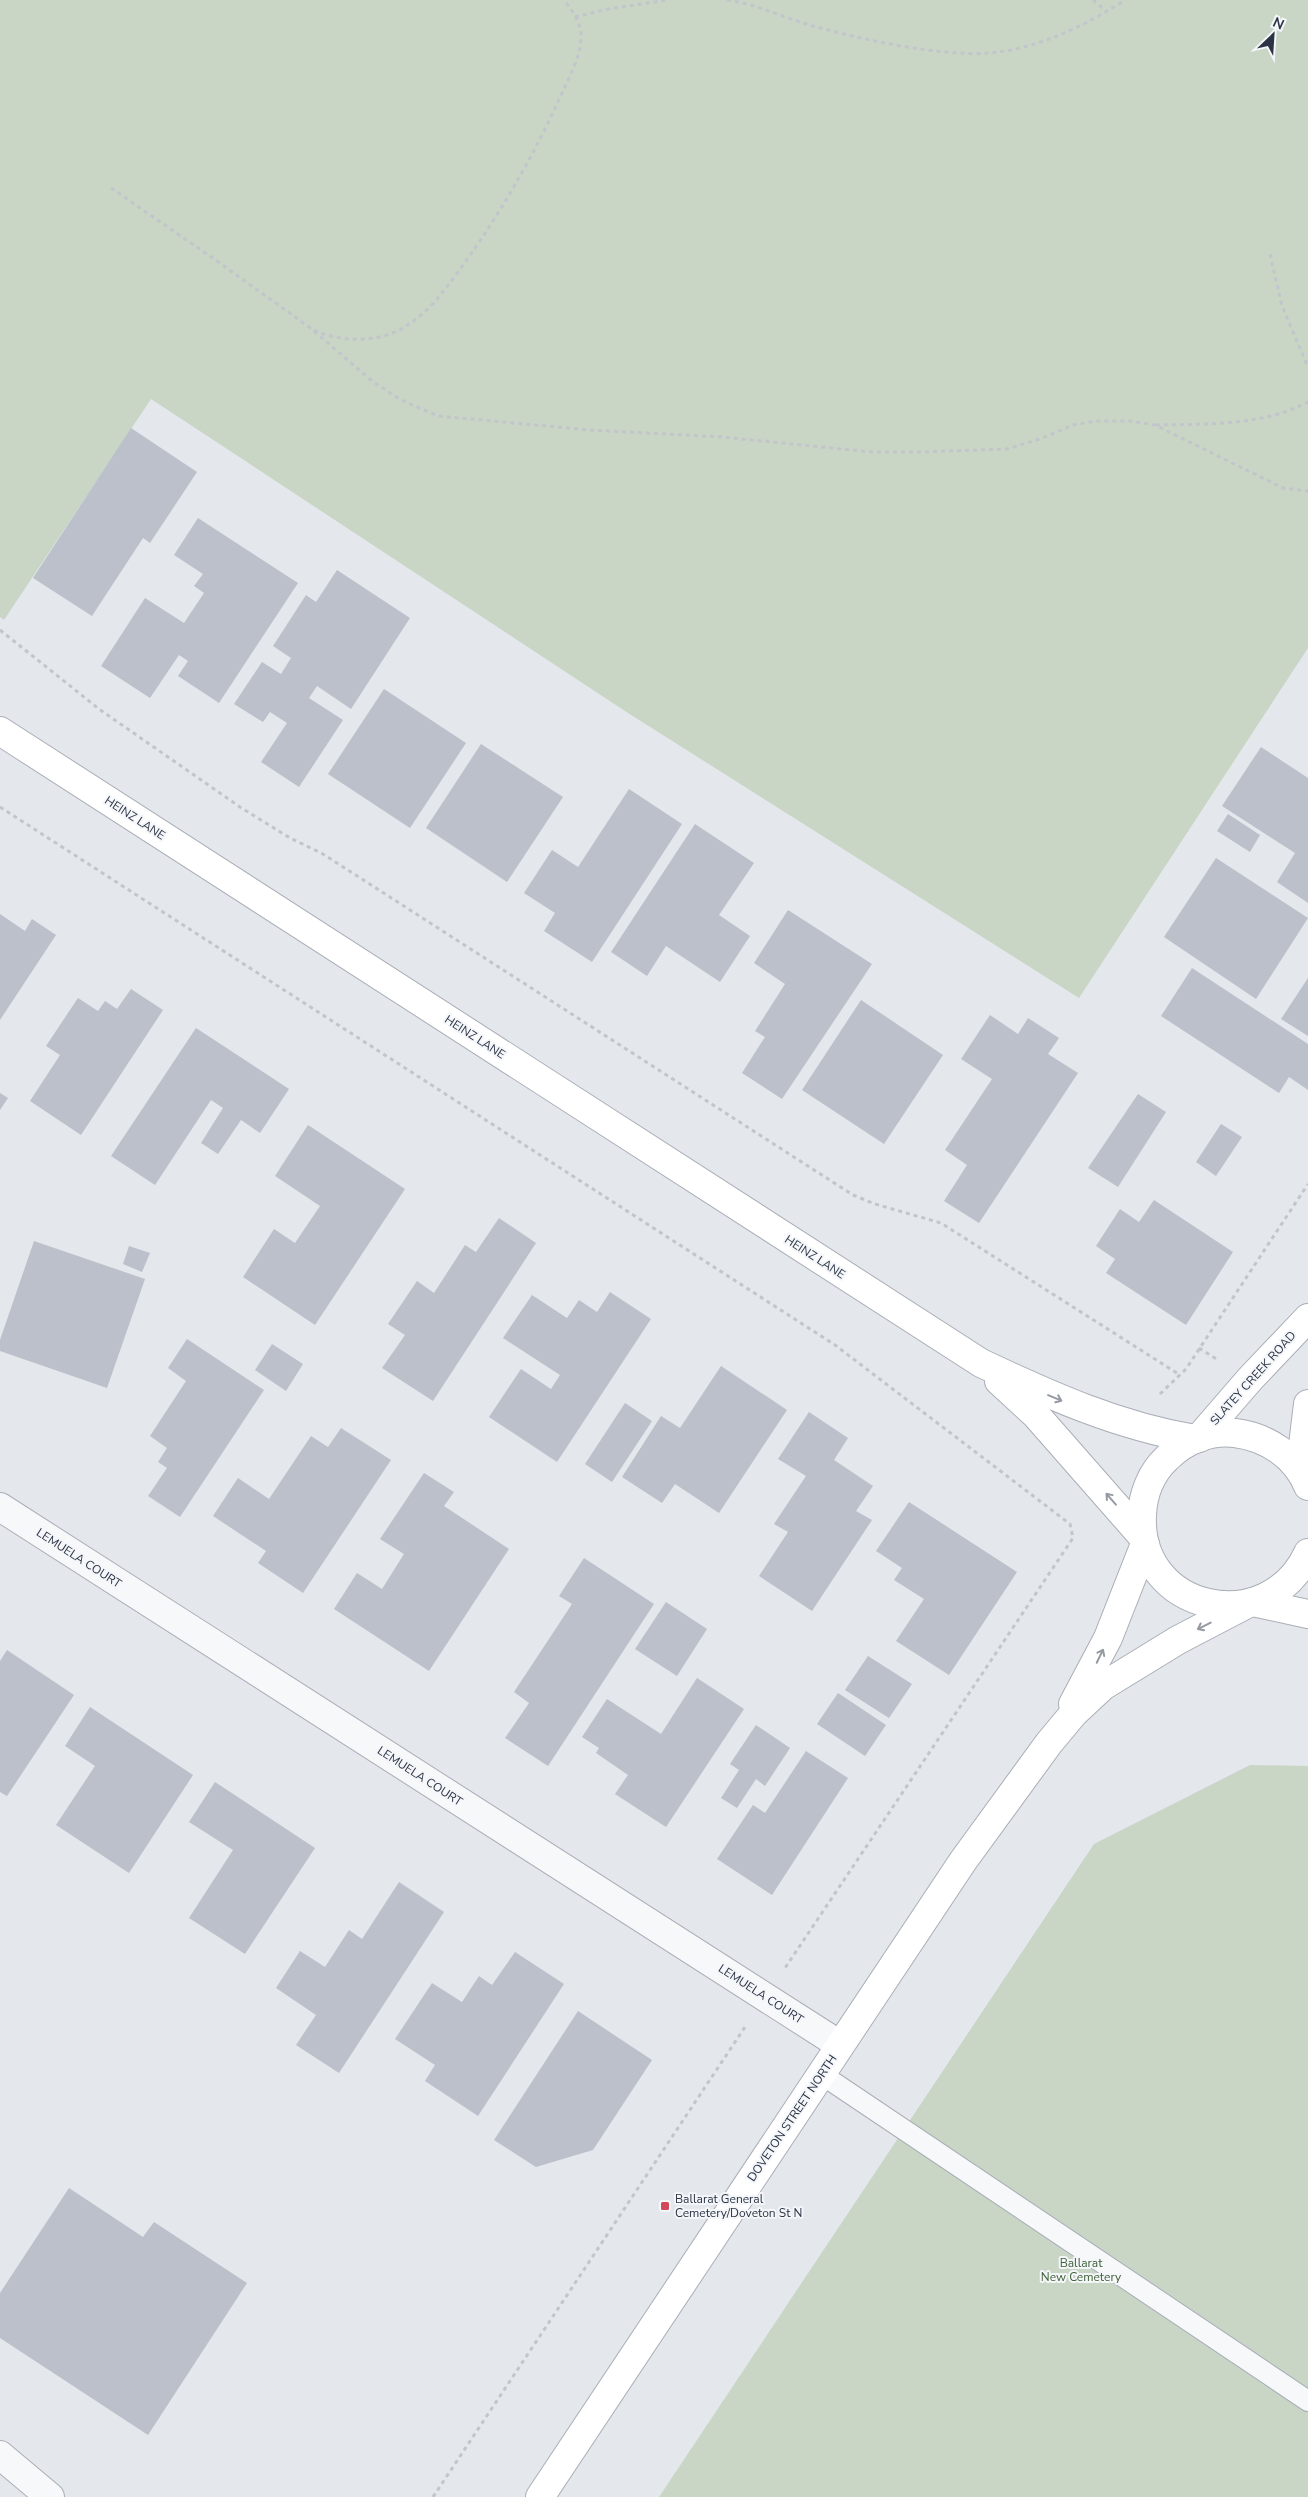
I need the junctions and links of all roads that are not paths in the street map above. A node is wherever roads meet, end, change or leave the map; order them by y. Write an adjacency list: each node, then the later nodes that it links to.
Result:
1 (0, 731): 3 (street, HEINZ LANE)
2 (1308, 1318): 5 (street, SLATEY CREEK ROAD)
3 (950, 1344): 5 (street, HEINZ LANE, one-way to 5); 8 (street, HEINZ LANE, one-way to 3)
4 (1308, 1404): 6 (street)
5 (1197, 1438): 6 (street); 8 (street)
6 (1306, 1482)
7 (0, 1507): 13 (street, LEMUELA COURT)
8 (1144, 1540): 10 (street); 12 (street, DOVETON STREET NORTH, one-way to 8)
9 (1308, 1553): 10 (street, DOVETON STREET NORTH)
10 (1250, 1603): 11 (street); 12 (street, DOVETON STREET NORTH, one-way to 12)
11 (1308, 1614)
12 (1049, 1743): 13 (street, DOVETON STREET NORTH)
13 (840, 2045): 14 (street, DOVETON STREET NORTH)
14 (821, 2074): 15 (lane); 18 (street, DOVETON STREET NORTH)
15 (1308, 2401)
16 (0, 2456): 17 (street)
17 (50, 2497)
18 (540, 2497)

